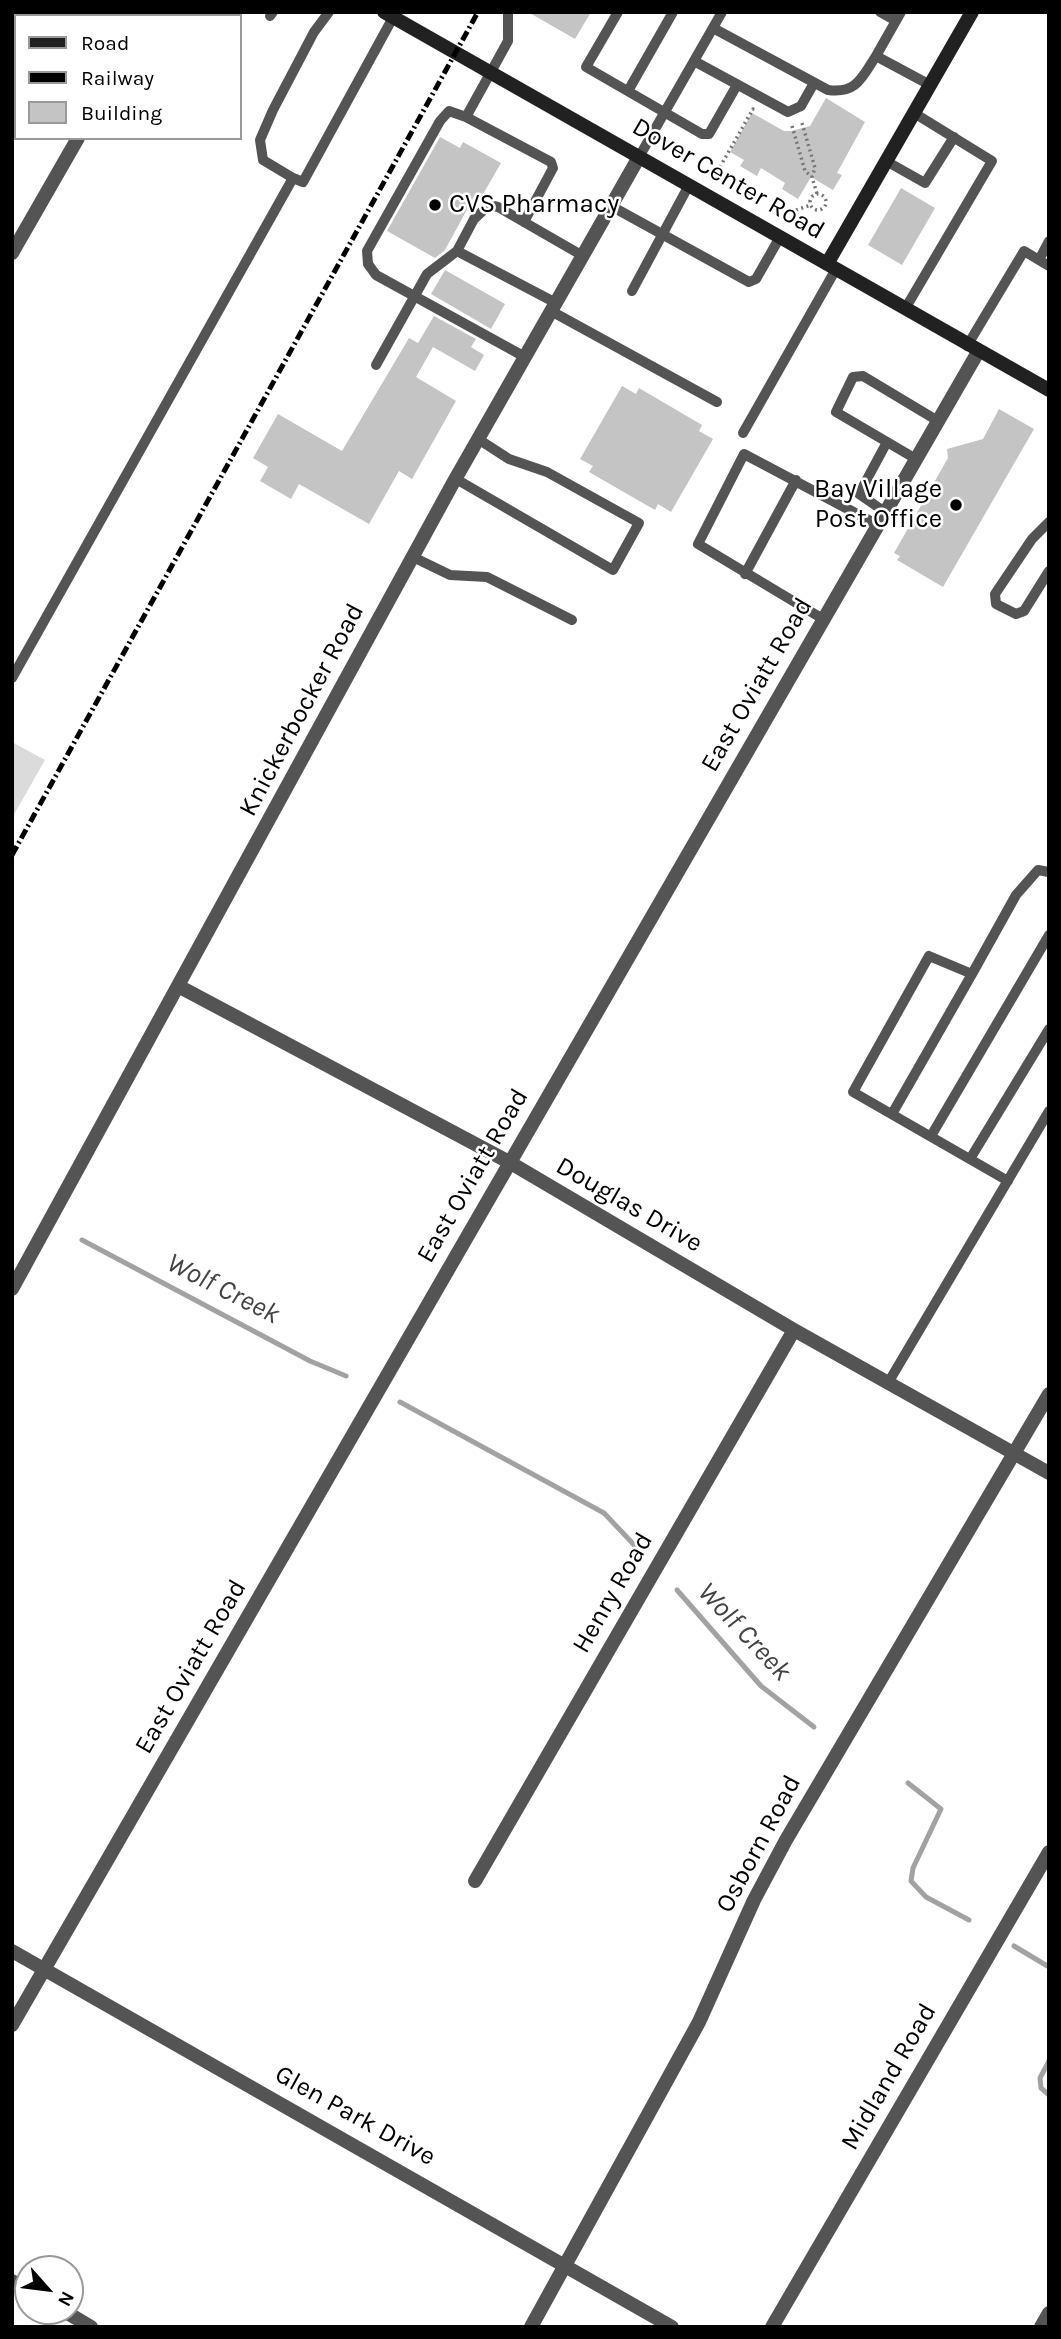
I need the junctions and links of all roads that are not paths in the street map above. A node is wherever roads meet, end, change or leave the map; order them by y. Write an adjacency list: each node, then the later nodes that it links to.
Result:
1 (328, 12): 25 (lane)
2 (508, 12): 13 (lane)
3 (618, 12): 17 (lane)
4 (673, 12): 17 (lane)
5 (722, 12): 10 (lane)
6 (880, 12): 9 (lane)
7 (972, 12): 16 (street)
8 (391, 14): 13 (street, Dover Center Road); 25 (lane)
9 (899, 17): 11 (lane)
10 (713, 28): 12 (lane); 14 (lane)
11 (876, 55): 14 (lane); 16 (lane)
12 (694, 61): 15 (lane); 18 (lane)
13 (490, 71): 20 (lane); 23 (street, Dover Center Road)
14 (814, 83): 15 (lane)
15 (737, 85): 18 (lane)
16 (930, 85): 19 (street)
17 (628, 91): 18 (lane)
18 (665, 113): 23 (lane)
19 (914, 113): 21 (lane); 24 (street)
20 (466, 117): 28 (lane); 38 (lane)
21 (954, 137): 24 (lane); 40 (lane)
22 (77, 140): 33 (street)
23 (639, 157): 26 (street, Dover Center Road); 27 (street, Knickerbocker Road)
24 (886, 161): 36 (street)
25 (293, 178): 60 (lane)
26 (690, 185): 29 (lane); 30 (street, Dover Center Road)
27 (611, 206): 29 (lane); 34 (street, Knickerbocker Road)
28 (524, 222): 32 (lane); 34 (lane)
29 (663, 235): 30 (lane); 37 (lane)
30 (780, 237): 36 (street, Dover Center Road)
31 (1049, 241): 35 (lane)
32 (457, 251): 38 (lane); 39 (lane)
33 (12, 253)
34 (583, 256): 39 (street, Knickerbocker Road)
35 (1044, 263): 41 (lane)
36 (831, 266): 40 (street, Dover Center Road); 47 (lane)
37 (632, 291)
38 (415, 295): 42 (lane); 43 (lane)
39 (554, 307): 42 (street, Knickerbocker Road); 45 (lane)
40 (905, 309): 41 (street, Dover Center Road)
41 (973, 349): 44 (street, Dover Center Road); 46 (street, East Oviatt Road)
42 (525, 357): 48 (street, Knickerbocker Road)
43 (376, 365)
44 (1049, 390)
45 (717, 402)
46 (938, 421): 49 (lane); 50 (street, East Oviatt Road)
47 (743, 433)
48 (478, 439): 51 (street, Knickerbocker Road); 51 (lane)
49 (887, 442): 50 (lane); 53 (lane)
50 (916, 459): 53 (street, East Oviatt Road)
51 (456, 479): 55 (street, Knickerbocker Road)
52 (796, 480): 53 (lane); 57 (lane); 57 (lane)
53 (881, 518): 58 (street, East Oviatt Road)
54 (1049, 522): 56 (lane)
55 (414, 556): 59 (lane); 64 (street, Knickerbocker Road)
56 (1049, 571)
57 (745, 574): 58 (lane)
58 (823, 619): 70 (street, East Oviatt Road)
59 (572, 620)
60 (12, 678)
61 (1049, 872): 63 (lane)
62 (1049, 935): 68 (lane)
63 (972, 974): 67 (lane); 67 (lane)
64 (180, 987): 70 (street, Douglas Drive); 72 (street, Knickerbocker Road)
65 (1049, 1029): 69 (lane)
66 (1049, 1111): 71 (lane)
67 (891, 1114): 68 (lane)
68 (931, 1136): 69 (lane)
69 (970, 1159): 71 (lane)
70 (509, 1163): 73 (street, Douglas Drive); 81 (street, East Oviatt Road)
71 (1008, 1181): 74 (lane)
72 (12, 1289)
73 (793, 1330): 74 (street, Douglas Drive); 79 (street, Henry Road)
74 (888, 1383): 76 (street, Douglas Drive)
75 (1049, 1394): 76 (street, Osborn Road)
76 (1014, 1454): 77 (street, Douglas Drive); 83 (street, Osborn Road)
77 (1049, 1473)
78 (1049, 1852): 87 (street, Midland Road)
79 (475, 1881)
80 (12, 1951): 81 (street, Glen Park Drive)
81 (46, 1969): 82 (street, East Oviatt Road); 83 (street, Glen Park Drive)
82 (12, 2025)
83 (567, 2264): 85 (street, Osborn Road); 86 (street, Glen Park Drive)
84 (1049, 2314): 88 (street)
85 (531, 2327)
86 (672, 2327)
87 (772, 2327)
88 (1041, 2327)

